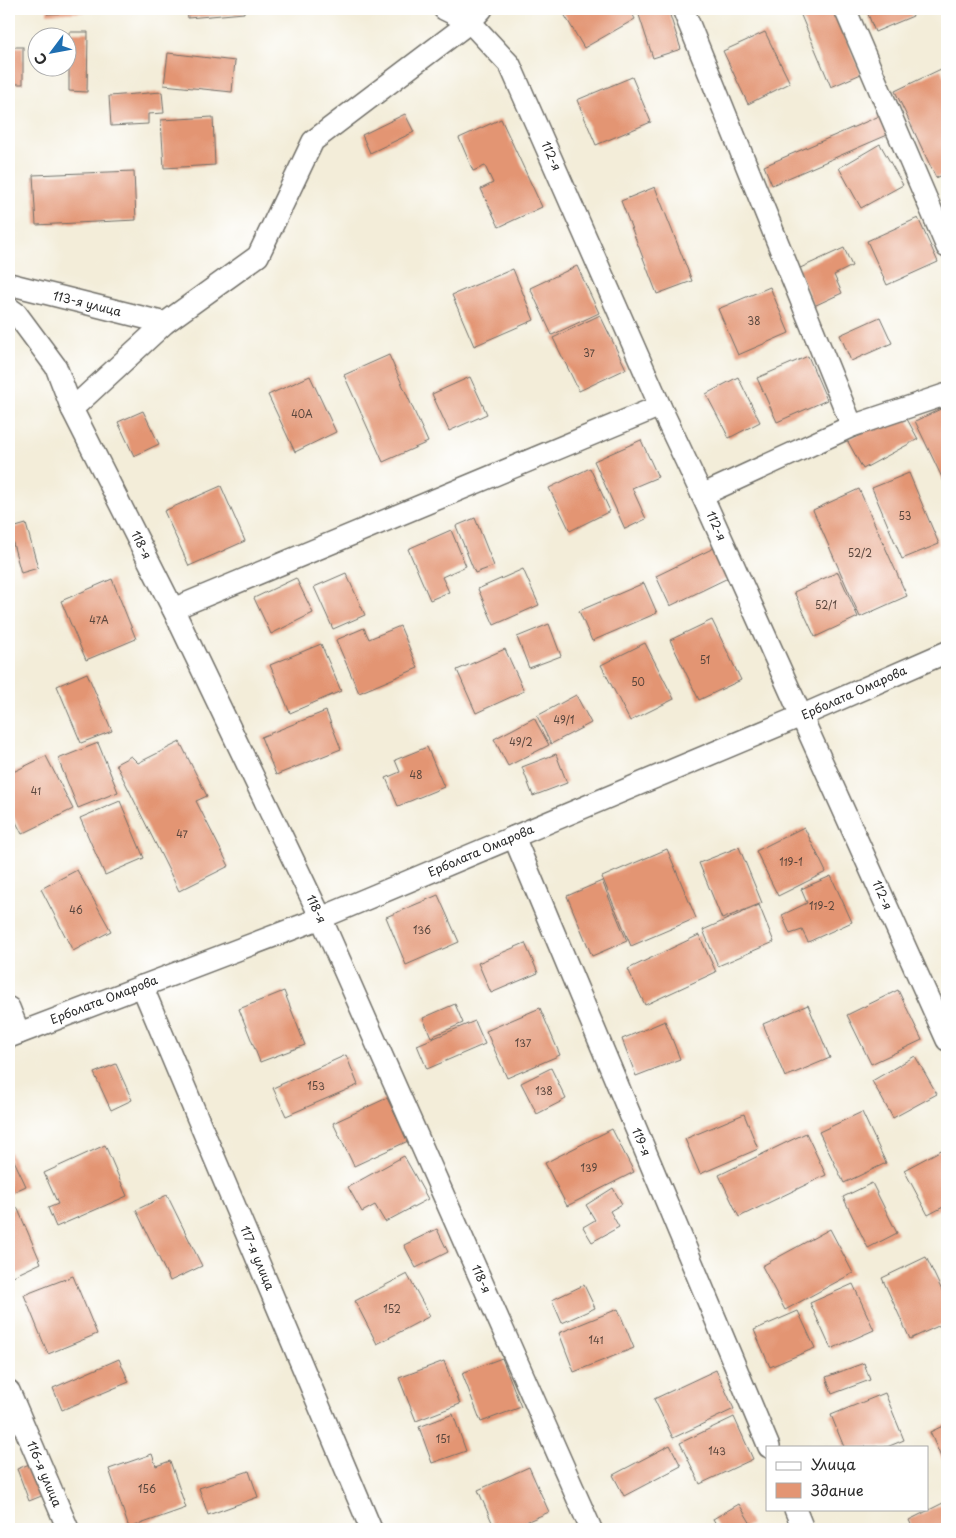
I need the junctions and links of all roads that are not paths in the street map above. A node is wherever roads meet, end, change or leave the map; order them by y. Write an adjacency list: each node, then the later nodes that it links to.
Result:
1 (444, 9): 4 (street)
2 (683, 9): 12 (street)
3 (845, 9): 5 (street)
4 (476, 15): 8 (street); 10 (street, 112-я)
5 (947, 247)
6 (9, 284): 8 (street, 113-я улица)
7 (9, 308): 11 (street, 118-я)
8 (165, 323): 11 (street)
9 (947, 394): 12 (street)
10 (660, 406): 13 (street, 112-я); 14 (street)
11 (72, 409): 14 (street, 118-я)
12 (852, 426): 13 (street)
13 (702, 495): 16 (street, 112-я)
14 (173, 609): 18 (street, 118-я)
15 (947, 652): 16 (street, Ерболата Омарова)
16 (801, 716): 17 (street, Ерболата Омарова); 22 (street, 112-я)
17 (514, 837): 18 (street, Ерболата Омарова); 24 (street, 119-я)
18 (321, 918): 19 (street, Ерболата Омарова); 28 (street, 118-я)
19 (142, 986): 21 (street, Ерболата Омарова); 27 (street, 117-я улица)
20 (9, 1008): 21 (street)
21 (14, 1035)
22 (947, 1040)
23 (9, 1391): 26 (street, 116-я улица)
24 (769, 1446)
25 (795, 1510): 29 (street)
26 (68, 1529)
27 (371, 1529)
28 (591, 1529)
29 (803, 1529)

